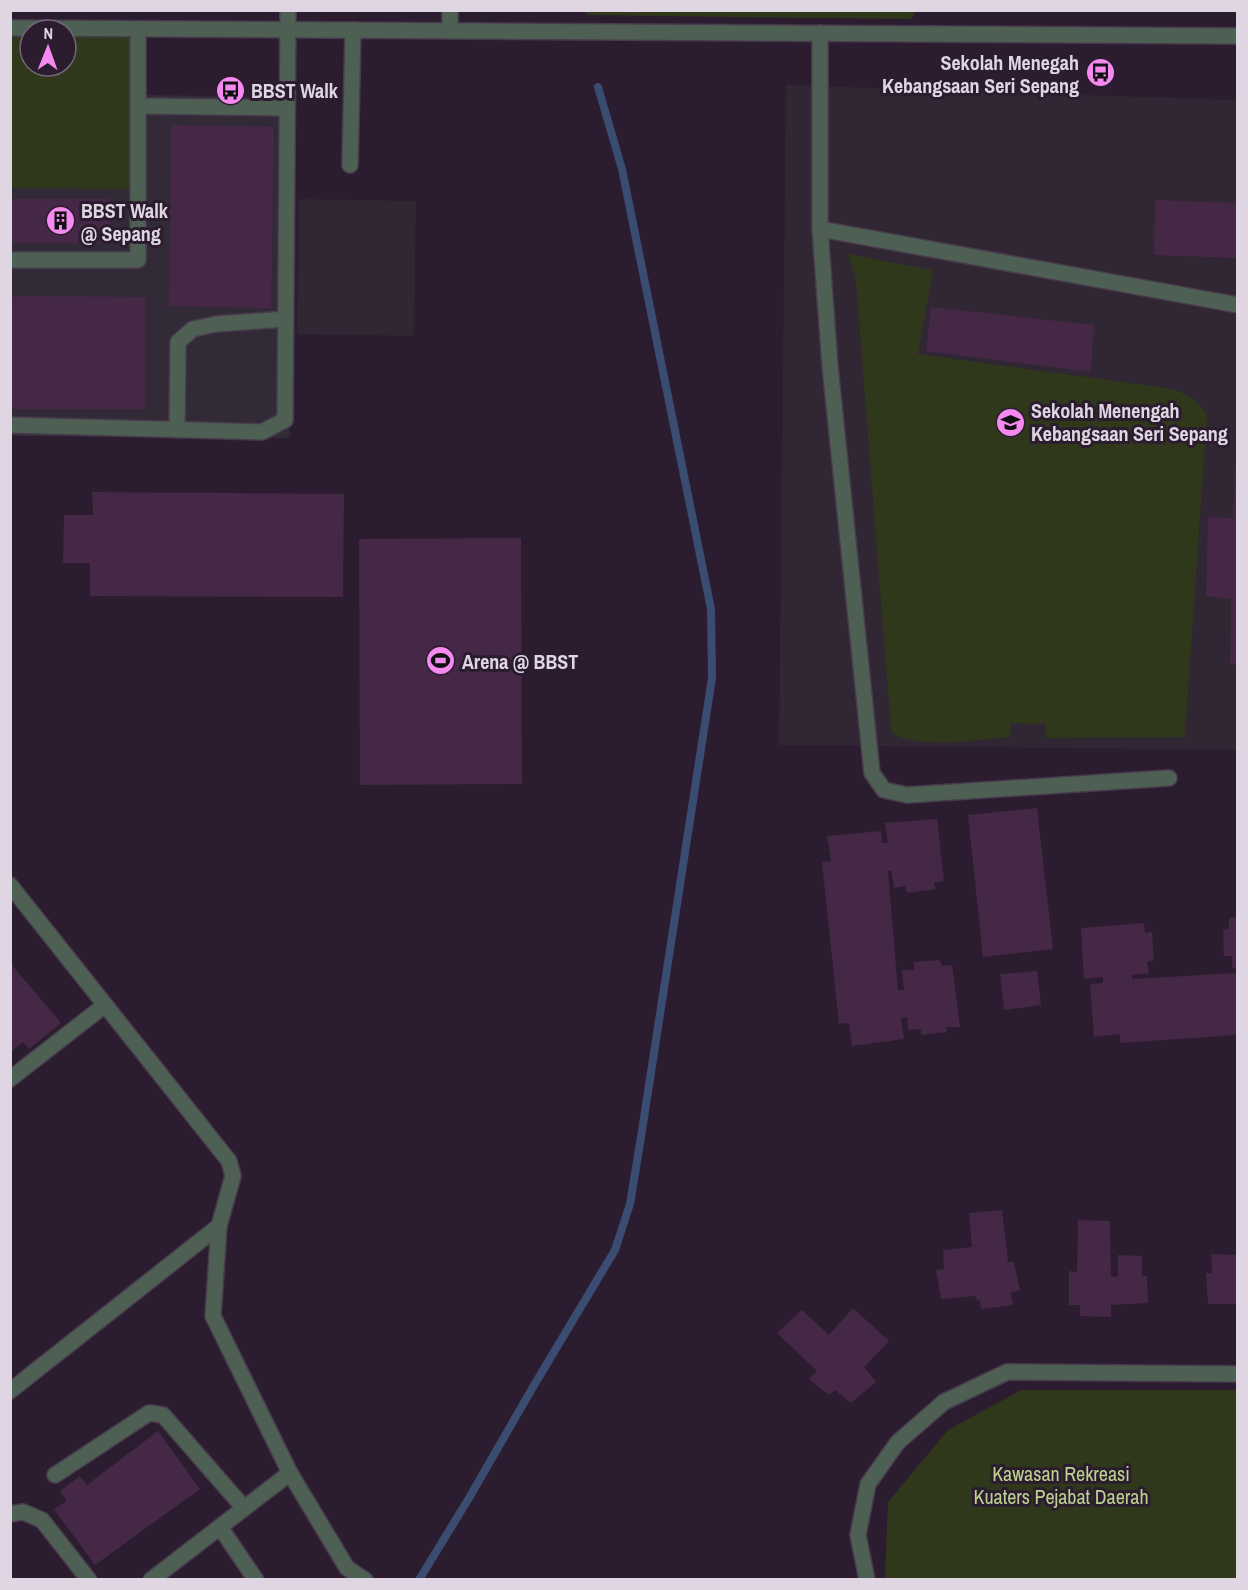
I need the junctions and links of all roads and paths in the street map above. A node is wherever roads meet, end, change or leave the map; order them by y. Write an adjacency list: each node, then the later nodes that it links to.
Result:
1 (288, 10): 5 (street)
2 (450, 10): 7 (street)
3 (10, 28): 4 (street)
4 (138, 29): 5 (street); 10 (street)
5 (288, 30): 6 (street); 11 (street)
6 (353, 30): 7 (street); 12 (street)
7 (450, 31): 8 (street)
8 (820, 33): 9 (street); 13 (street)
9 (1238, 36)
10 (138, 106): 11 (street); 14 (street)
11 (287, 108): 16 (street)
12 (350, 165)
13 (820, 229): 15 (street); 19 (street)
14 (10, 260)
15 (1238, 305)
16 (286, 319): 18 (street); 18 (street)
17 (10, 425): 18 (street)
18 (177, 430)
19 (1169, 778)
20 (10, 885): 21 (street)
21 (105, 1005): 22 (street); 23 (street)
22 (10, 1079)
23 (219, 1226): 25 (street); 26 (street)
24 (1238, 1374): 35 (street)
25 (10, 1391)
26 (290, 1473): 28 (street); 34 (street)
27 (55, 1475): 28 (street)
28 (244, 1508): 30 (street)
29 (10, 1514): 31 (street)
30 (220, 1527): 32 (street); 33 (street)
31 (89, 1580)
32 (151, 1580)
33 (256, 1580)
34 (365, 1580)
35 (867, 1580)

